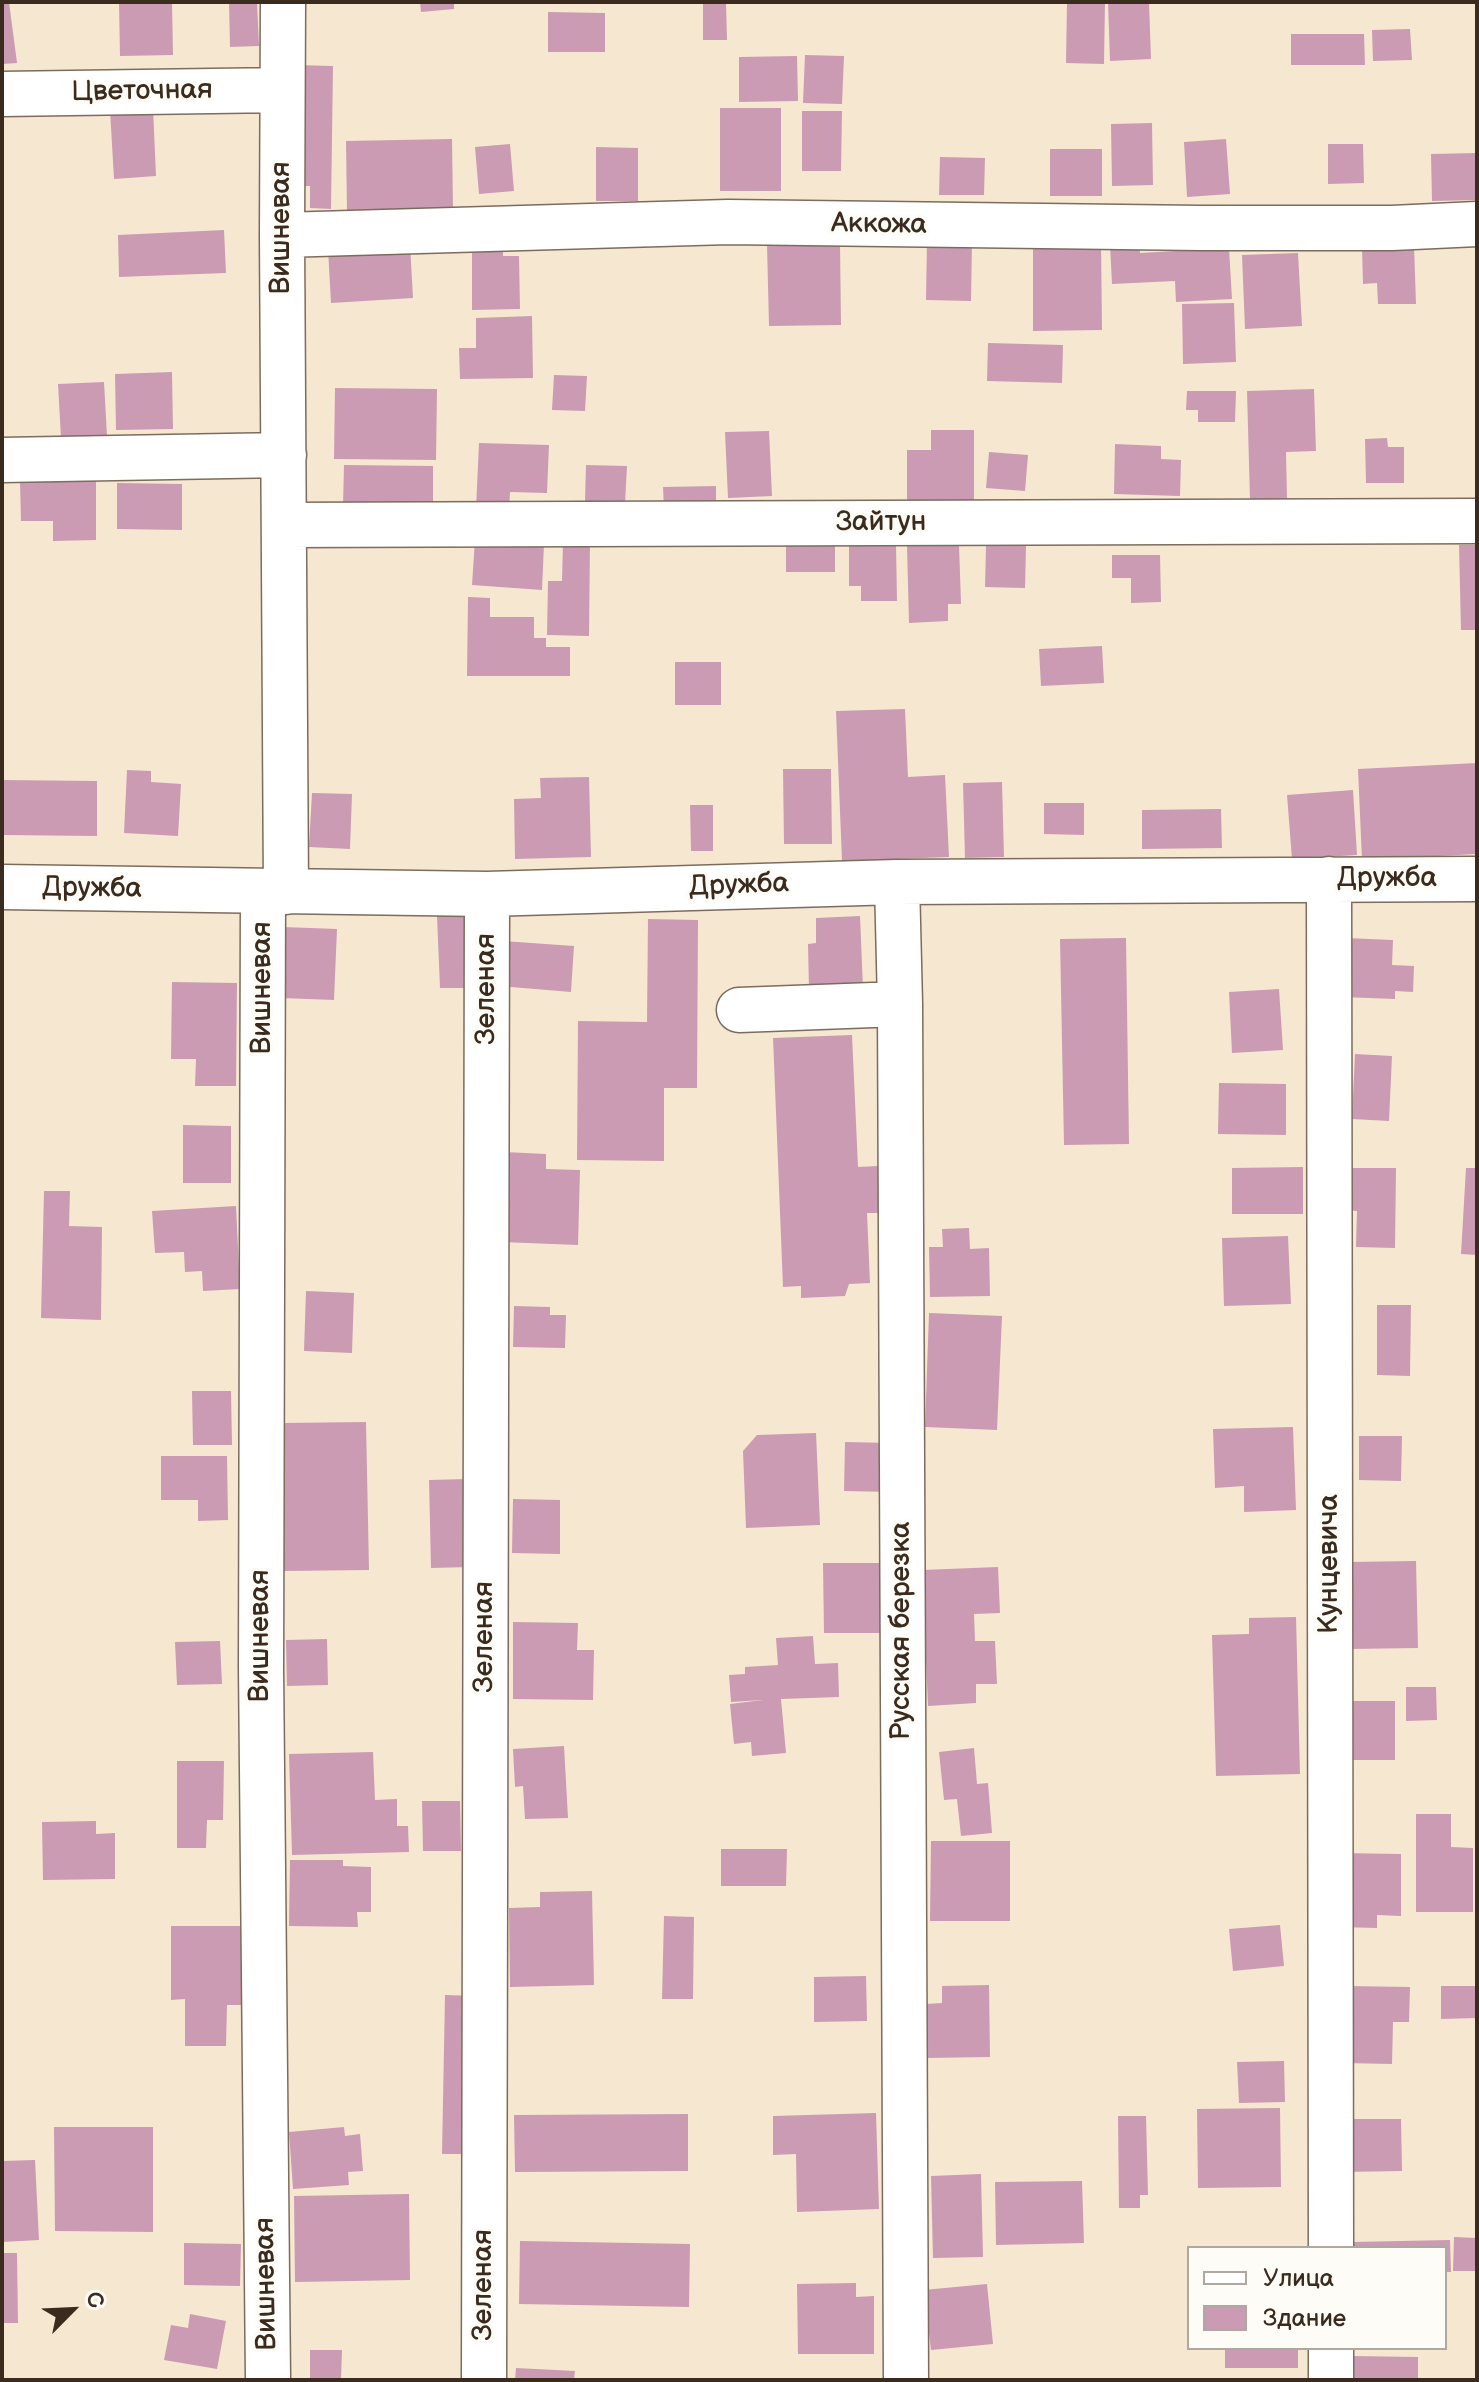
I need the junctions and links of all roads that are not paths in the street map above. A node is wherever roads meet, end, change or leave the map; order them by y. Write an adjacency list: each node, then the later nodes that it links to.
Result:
1 (283, 2): 2 (street, Вишневая)
2 (282, 90): 3 (street, Цветочная); 5 (street, Вишневая)
3 (2, 94)
4 (1477, 224): 5 (street, Аккожа)
5 (282, 235): 6 (street, Вишневая)
6 (284, 455): 7 (street); 9 (street, Вишневая)
7 (2, 460)
8 (1477, 521): 9 (street, Зайтун)
9 (284, 525): 14 (street, Вишневая)
10 (1329, 879): 11 (street, Дружба); 12 (street, Дружба); 18 (street, Кунцевича)
11 (1477, 879)
12 (897, 882): 15 (street, Дружба); 16 (street, Русская березка)
13 (2, 887): 14 (street, Дружба)
14 (274, 892): 15 (street, Дружба); 20 (street, Вишневая)
15 (487, 894): 21 (street, Зеленая)
16 (900, 1004): 17 (street); 22 (street, Русская березка)
17 (739, 1010)
18 (1331, 2246)
19 (1331, 2350): 23 (street)
20 (268, 2380)
21 (484, 2380)
22 (906, 2380)
23 (1331, 2380)

